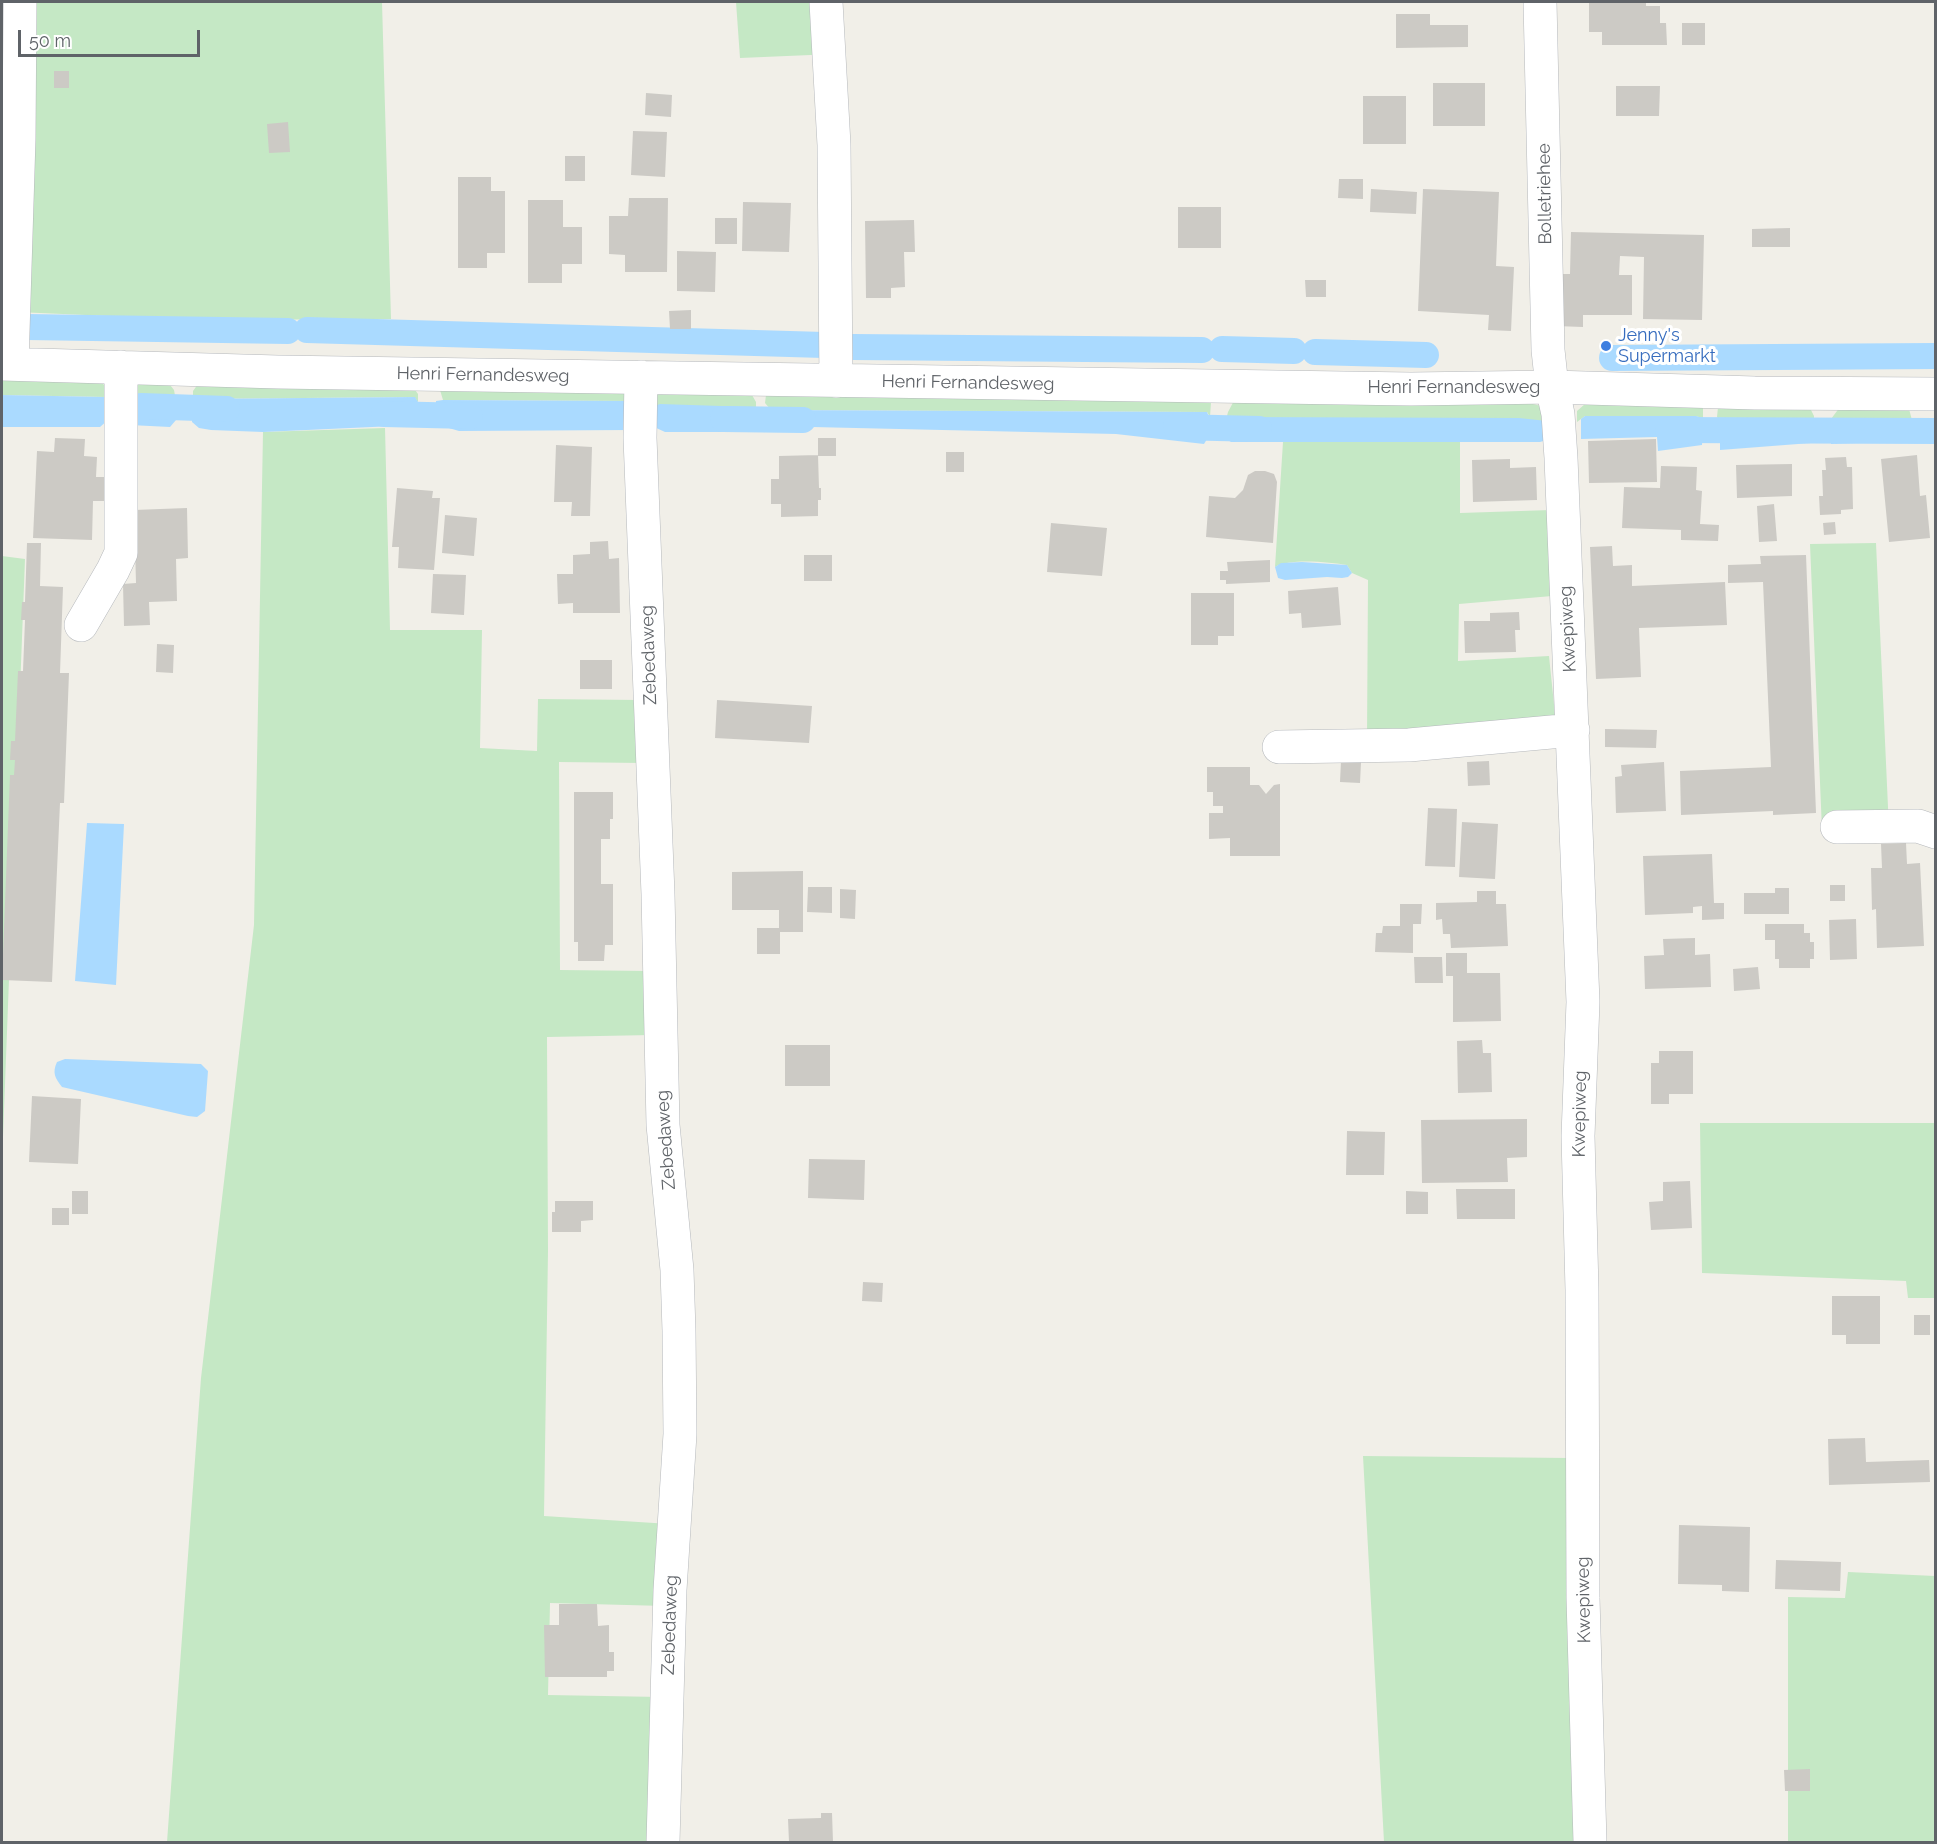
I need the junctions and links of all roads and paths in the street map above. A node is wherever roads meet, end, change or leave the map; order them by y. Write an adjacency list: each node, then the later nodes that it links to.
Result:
1 (20, 2): 4 (street)
2 (826, 2): 6 (street)
3 (1540, 2): 8 (street, Bolletriehee)
4 (7, 364): 5 (street, Henri Fernandesweg)
5 (122, 367): 9 (street, Henri Fernandesweg); 10 (street)
6 (836, 381): 8 (street, Henri Fernandesweg); 9 (street, Henri Fernandesweg)
7 (1935, 394): 8 (street, Henri Fernandesweg)
8 (1555, 400): 11 (street, Kwepiweg)
9 (641, 408): 15 (street, Zebedaweg)
10 (81, 625)
11 (1573, 730): 12 (street); 16 (street, Kwepiweg)
12 (1279, 747)
13 (1836, 827): 14 (street)
14 (1935, 832)
15 (663, 1842)
16 (1590, 1842)

